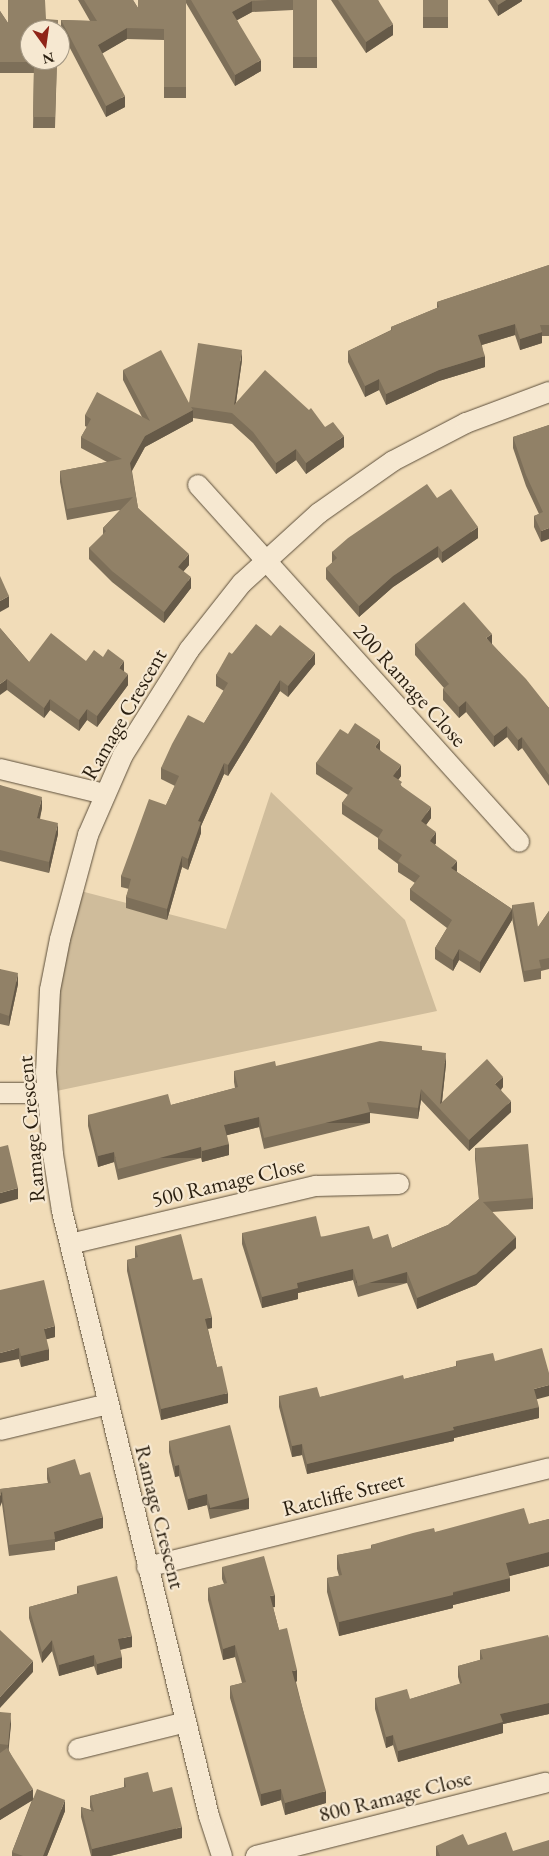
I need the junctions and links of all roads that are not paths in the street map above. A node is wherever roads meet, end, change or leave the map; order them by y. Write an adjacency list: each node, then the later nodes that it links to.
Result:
1 (549, 392): 3 (street, Ramage Crescent)
2 (198, 485): 3 (street, 200 Ramage Close)
3 (264, 561): 5 (street, Ramage Crescent); 6 (street, 200 Ramage Close)
4 (0, 769): 5 (street)
5 (104, 794): 8 (street, Ramage Crescent)
6 (519, 842)
7 (0, 1093): 8 (street)
8 (47, 1093): 10 (street, Ramage Crescent)
9 (398, 1184): 10 (street, 500 Ramage Close)
10 (70, 1244): 11 (street, Ramage Crescent)
11 (108, 1404): 12 (street); 14 (street, Ramage Crescent)
12 (0, 1430)
13 (549, 1468): 14 (street, Ratcliffe Street)
14 (147, 1567): 15 (street, Ramage Crescent)
15 (186, 1722): 16 (street); 18 (street, Ramage Crescent)
16 (78, 1748)
17 (545, 1783): 19 (street, 800 Ramage Close)
18 (222, 1856)
19 (256, 1856)

